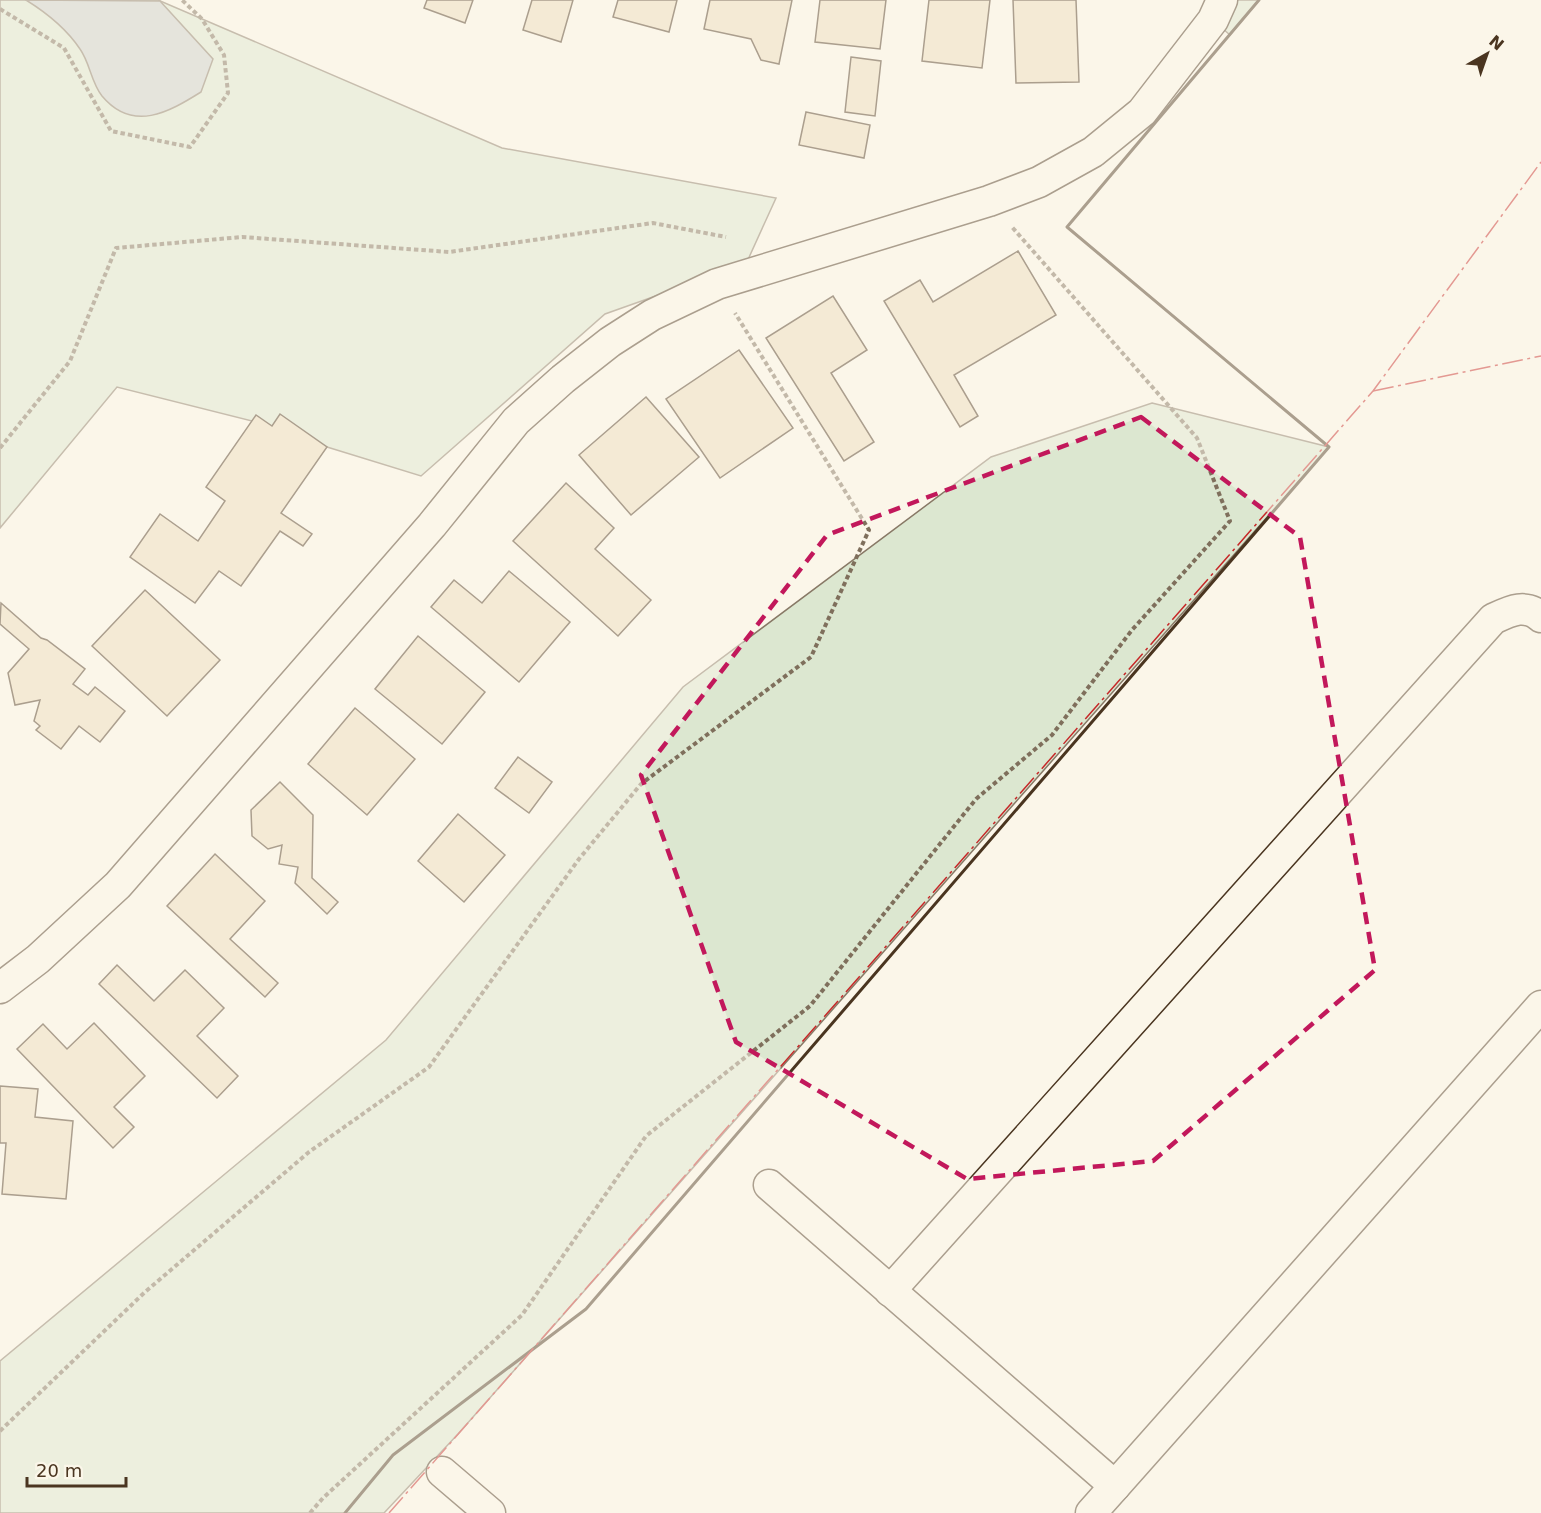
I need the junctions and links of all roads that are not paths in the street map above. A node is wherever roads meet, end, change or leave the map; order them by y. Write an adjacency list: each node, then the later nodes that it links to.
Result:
1 (1222, 0): 3 (street)
2 (1541, 617): 6 (street)
3 (0, 988)
4 (1541, 1006): 8 (street)
5 (769, 1185): 6 (street)
6 (890, 1291): 8 (street)
7 (442, 1472): 9 (street)
8 (1115, 1486): 10 (street)
9 (490, 1513)
10 (1091, 1513)

